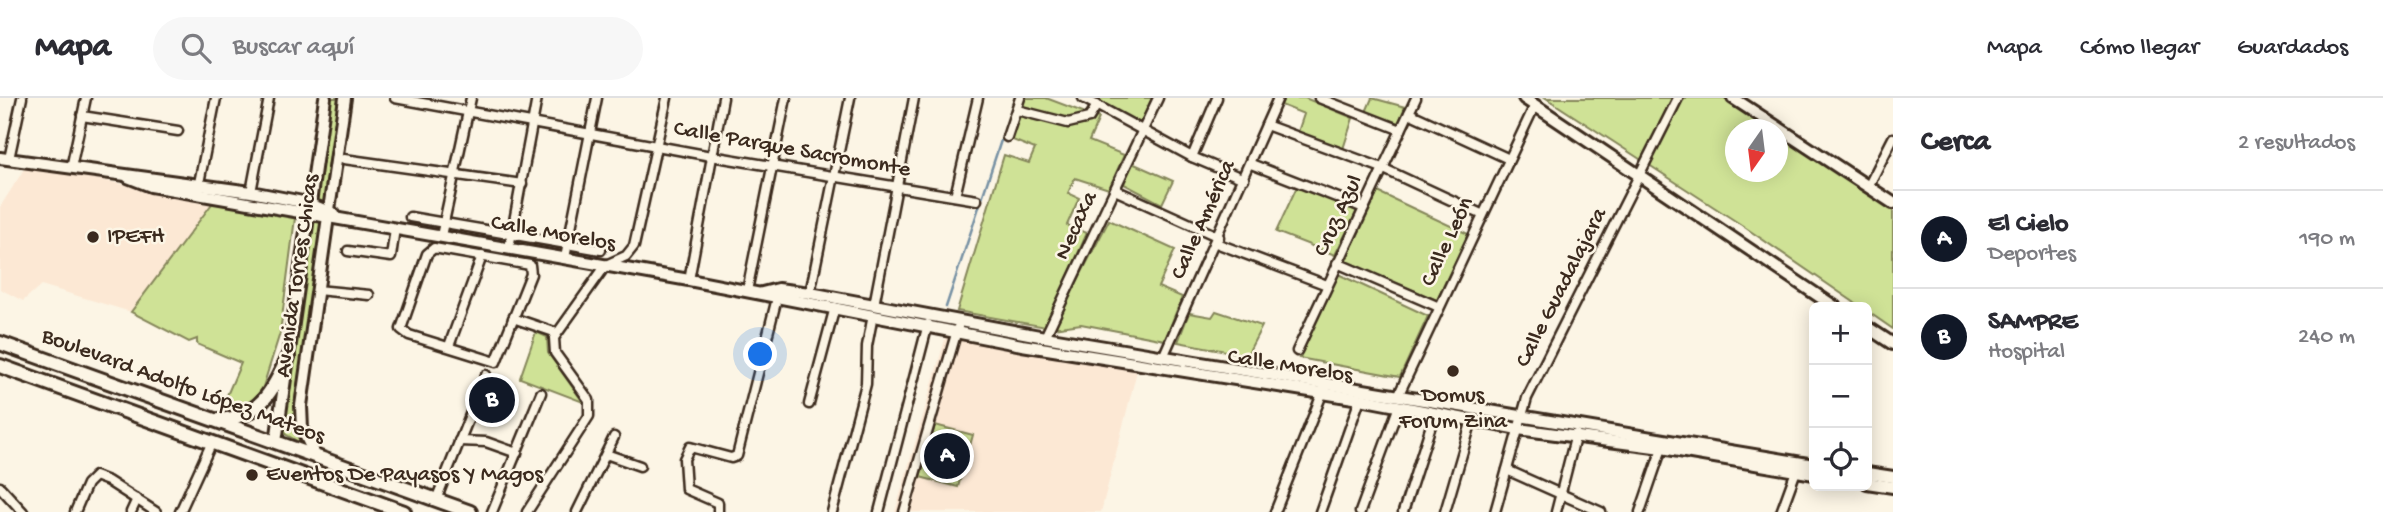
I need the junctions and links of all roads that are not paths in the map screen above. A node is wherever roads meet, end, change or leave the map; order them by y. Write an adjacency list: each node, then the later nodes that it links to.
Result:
1 (22, 98): 47 (street)
2 (86, 98): 35 (street)
3 (216, 98): 59 (street)
4 (269, 98): 64 (street)
5 (324, 98): 67 (main road, Avenida Torres Chicas)
6 (345, 98): 72 (main road, Avenida Torres Chicas)
7 (395, 98): 28 (street, Calle Parque Sacromonte)
8 (471, 98): 33 (street)
9 (537, 98): 36 (street)
10 (597, 98): 41 (street)
11 (667, 98): 44 (street)
12 (723, 98): 45 (street)
13 (786, 98): 51 (street)
14 (850, 98): 55 (street)
15 (914, 98): 61 (street)
16 (978, 98): 65 (street)
17 (1020, 98): 32 (street)
18 (1083, 98): 30 (street)
19 (1158, 98): 40 (street, Necaxa)
20 (1217, 98): 46 (street)
21 (1278, 98): 37 (street, Calle América)
22 (1319, 98): 31 (street)
23 (1347, 98): 31 (street)
24 (1416, 98): 34 (street, Cruz Azul)
25 (1524, 98): 29 (main road)
26 (1678, 98): 57 (street, Calle Guadalajara)
27 (1732, 98): 62 (main road)
28 (408, 99): 33 (street, Calle Parque Sacromonte)
29 (1535, 105): 49 (street, Calle León); 57 (main road)
30 (1097, 106): 32 (street); 40 (street)
31 (1343, 107): 38 (street)
32 (1017, 110): 42 (street)
33 (468, 111): 36 (street, Calle Parque Sacromonte); 54 (street)
34 (1409, 113): 38 (street, Cruz Azul); 49 (street)
35 (82, 116): 39 (street); 52 (street)
36 (532, 123): 41 (street, Calle Parque Sacromonte); 60 (street)
37 (1266, 125): 50 (street, Calle América); 53 (street)
38 (1401, 130): 53 (street, Cruz Azul)
39 (178, 131)
40 (1142, 131): 46 (street); 63 (street, Necaxa)
41 (590, 135): 44 (street, Calle Parque Sacromonte); 79 (street)
42 (1007, 137)
43 (1893, 138): 62 (street)
44 (656, 146): 45 (street, Calle Parque Sacromonte); 86 (street)
45 (711, 156): 51 (street, Calle Parque Sacromonte); 87 (street)
46 (1192, 157): 58 (street)
47 (5, 158): 52 (main road)
48 (344, 159): 54 (street)
49 (1509, 159): 70 (street, Calle León)
50 (1251, 164): 58 (street, Calle América); 69 (street)
51 (773, 166): 55 (street, Calle Parque Sacromonte); 90 (street)
52 (71, 168): 56 (main road)
53 (1382, 168): 69 (street, Cruz Azul); 70 (street)
54 (454, 175): 60 (street); 74 (street)
55 (835, 176): 61 (street, Calle Parque Sacromonte); 92 (street)
56 (128, 177): 59 (main road); 71 (main road)
57 (1640, 178): 95 (main road); 121 (street, Calle Guadalajara)
58 (1244, 179): 78 (street, Calle América)
59 (199, 183): 64 (main road)
60 (522, 184): 76 (street)
61 (898, 187): 65 (street, Calle Parque Sacromonte); 98 (street)
62 (1868, 187): 68 (main road)
63 (1115, 190): 78 (street); 104 (street, Necaxa)
64 (251, 192): 67 (main road)
65 (955, 196): 66 (street, Calle Parque Sacromonte)
66 (977, 200)
67 (308, 203): 71 (main road, Avenida Torres Chicas); 72 (main road)
68 (1893, 203)
69 (1364, 208): 85 (street, Cruz Azul)
70 (1481, 214): 97 (street, Calle León)
71 (306, 215): 72 (main road); 109 (main road, Avenida Torres Chicas)
72 (332, 215): 75 (main road, Calle Morelos); 89 (main road, Avenida Torres Chicas)
73 (410, 217): 74 (street)
74 (444, 223): 76 (street); 77 (street)
75 (395, 228): 77 (main road, Calle Morelos); 82 (street)
76 (511, 235): 79 (street); 80 (street)
77 (441, 236): 80 (main road, Calle Morelos)
78 (1217, 240): 88 (street); 110 (street, Calle América)
79 (568, 245): 81 (street); 84 (street)
80 (509, 248): 84 (main road, Calle Morelos)
81 (601, 250)
82 (348, 251)
83 (482, 256): 99 (street); 107 (street); 107 (street)
84 (565, 258): 86 (main road, Calle Morelos)
85 (1338, 263): 88 (street, Cruz Azul); 97 (street)
86 (606, 265): 87 (main road, Calle Morelos); 103 (street)
87 (689, 280): 90 (main road, Calle Morelos)
88 (1327, 285): 108 (street, Cruz Azul)
89 (317, 290): 93 (street); 130 (main road, Avenida Torres Chicas)
90 (747, 291): 91 (main road, Calle Morelos)
91 (760, 293): 92 (main road, Calle Morelos); 94 (main road, Calle Morelos)
92 (810, 293): 98 (main road, Calle Morelos)
93 (369, 295)
94 (777, 298): 96 (main road, Calle Morelos); 155 (street)
95 (1827, 302)
96 (835, 307): 98 (main road, Calle Morelos); 117 (street)
97 (1439, 307): 116 (street, Calle León)
98 (874, 310): 100 (main road, Calle Morelos); 101 (main road, Calle Morelos); 156 (street)
99 (513, 318): 103 (street); 107 (street)
100 (928, 324): 101 (main road, Calle Morelos); 157 (street)
101 (958, 326): 104 (main road, Calle Morelos); 113 (main road, Calle Morelos); 158 (street)
102 (1872, 330): 106 (main road)
103 (557, 333): 153 (street)
104 (1045, 337): 110 (main road, Calle Morelos)
105 (0, 343): 120 (main road, Boulevard Adolfo López Mateos)
106 (1893, 344)
107 (449, 346)
108 (1297, 351)
109 (288, 357): 120 (main road); 126 (main road, Avenida Torres Chicas)
110 (1163, 357): 113 (main road, Calle Morelos)
111 (0, 366): 125 (main road, Boulevard Adolfo López Mateos)
112 (486, 375): 124 (street)
113 (1324, 388): 115 (main road, Calle Morelos); 116 (main road, Calle Morelos); 159 (street)
114 (541, 393): 128 (street)
115 (1360, 399): 116 (main road, Calle Morelos); 160 (street)
116 (1398, 401): 118 (main road, Calle Morelos); 121 (main road, Calle Morelos); 161 (street, Calle León)
117 (809, 404)
118 (1435, 413): 119 (main road, Calle Morelos); 162 (street)
119 (1472, 419): 121 (main road, Calle Morelos); 163 (street)
120 (216, 421): 126 (main road, Boulevard Adolfo López Mateos)
121 (1519, 423): 122 (main road, Calle Morelos); 134 (street, Calle Guadalajara)
122 (1577, 429): 127 (main road, Calle Morelos); 131 (main road, Calle Morelos); 142 (street)
123 (614, 437): 129 (street)
124 (459, 441): 128 (street); 144 (street)
125 (212, 442): 133 (main road, Boulevard Adolfo López Mateos); 150 (street)
126 (276, 442): 130 (main road, Boulevard Adolfo López Mateos); 133 (main road)
127 (1662, 448): 135 (main road, Calle Morelos); 167 (street)
128 (517, 453): 152 (street)
129 (606, 454): 132 (street); 154 (street)
130 (316, 457): 144 (main road, Boulevard Adolfo López Mateos)
131 (1809, 463)
132 (640, 466)
133 (286, 469): 151 (main road, Boulevard Adolfo López Mateos)
134 (1507, 470): 142 (street); 164 (street, Calle Guadalajara)
135 (1796, 471): 136 (main road, Calle Morelos); 168 (street)
136 (1809, 473)
137 (1872, 474): 138 (main road)
138 (1893, 477)
139 (1872, 484): 141 (main road)
140 (0, 487): 146 (street)
141 (1893, 487)
142 (1561, 493): 165 (street); 166 (street)
143 (137, 499): 147 (street); 148 (street); 149 (street)
144 (436, 500): 145 (main road, Boulevard Adolfo López Mateos)
145 (467, 511)
146 (23, 512)
147 (75, 512)
148 (131, 512)
149 (156, 512)
150 (180, 512)
151 (404, 512)
152 (492, 512)
153 (527, 512)
154 (577, 512)
155 (718, 512)
156 (832, 512)
157 (879, 512)
158 (904, 512)
159 (1275, 512)
160 (1320, 512)
161 (1360, 512)
162 (1404, 512)
163 (1445, 512)
164 (1495, 512)
165 (1556, 512)
166 (1601, 512)
167 (1640, 512)
168 (1781, 512)

